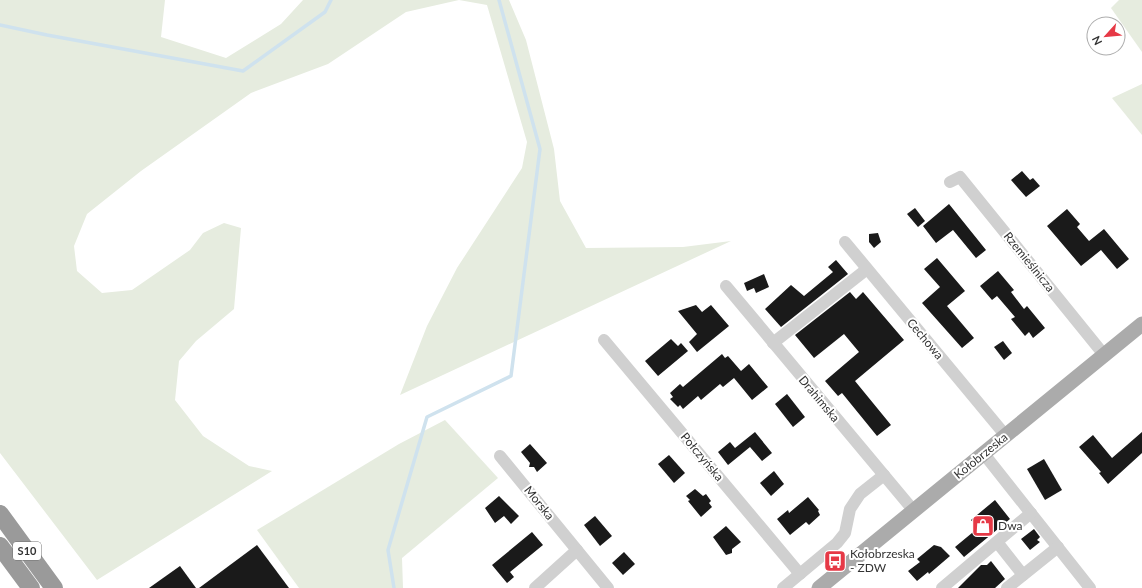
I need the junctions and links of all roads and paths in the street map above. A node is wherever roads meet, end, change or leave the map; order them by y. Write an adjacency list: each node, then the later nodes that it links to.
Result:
1 (950, 182): 8 (street, Rzemieślnicza)
2 (845, 242): 3 (street, Cechowa)
3 (867, 269): 7 (street); 9 (street, Cechowa)
4 (726, 286): 7 (street, Drahimska)
5 (1142, 324): 8 (main road, Kołobrzeska)
6 (604, 340): 20 (street, Połczyńska)
7 (773, 343): 12 (street, Drahimska)
8 (1104, 356): 9 (main road, Kołobrzeska)
9 (1006, 436): 10 (main road, Kołobrzeska)
10 (984, 454): 13 (main road, Kołobrzeska); 14 (street)
11 (500, 456): 19 (street, Morska)
12 (884, 475): 13 (street, Drahimska); 20 (street)
13 (914, 511): 27 (main road, Kołobrzeska)
14 (1030, 513): 16 (street); 18 (street)
15 (0, 514): 23 (highway, S10)
16 (997, 542): 21 (street); 28 (street)
17 (0, 546): 22 (highway, S10)
18 (1058, 547): 21 (street); 30 (street)
19 (577, 550): 24 (street); 25 (street, Morska)
20 (800, 574): 26 (street)
21 (1023, 575): 29 (street)
22 (31, 588)
23 (54, 588)
24 (535, 588)
25 (608, 588)
26 (783, 588)
27 (819, 588)
28 (942, 588)
29 (1007, 588)
30 (1090, 588)

